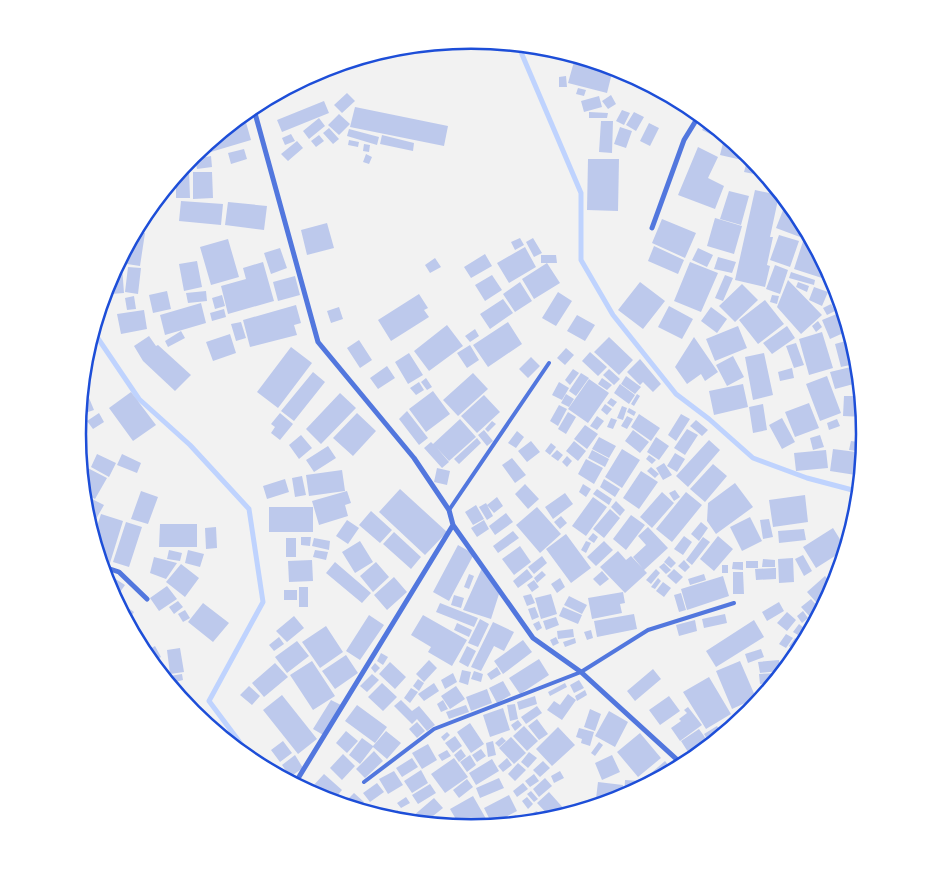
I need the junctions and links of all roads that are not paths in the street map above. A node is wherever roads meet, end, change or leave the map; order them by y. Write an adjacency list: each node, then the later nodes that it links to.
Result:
1 (256, 114): 5 (street)
2 (696, 121): 3 (street)
3 (652, 228)
4 (548, 363): 5 (lane)
5 (449, 510): 6 (street)
6 (453, 525): 10 (street); 12 (street)
7 (110, 569): 8 (street)
8 (147, 599)
9 (734, 603): 10 (lane)
10 (581, 672): 11 (street); 13 (lane)
11 (678, 760)
12 (298, 778)
13 (364, 782)

